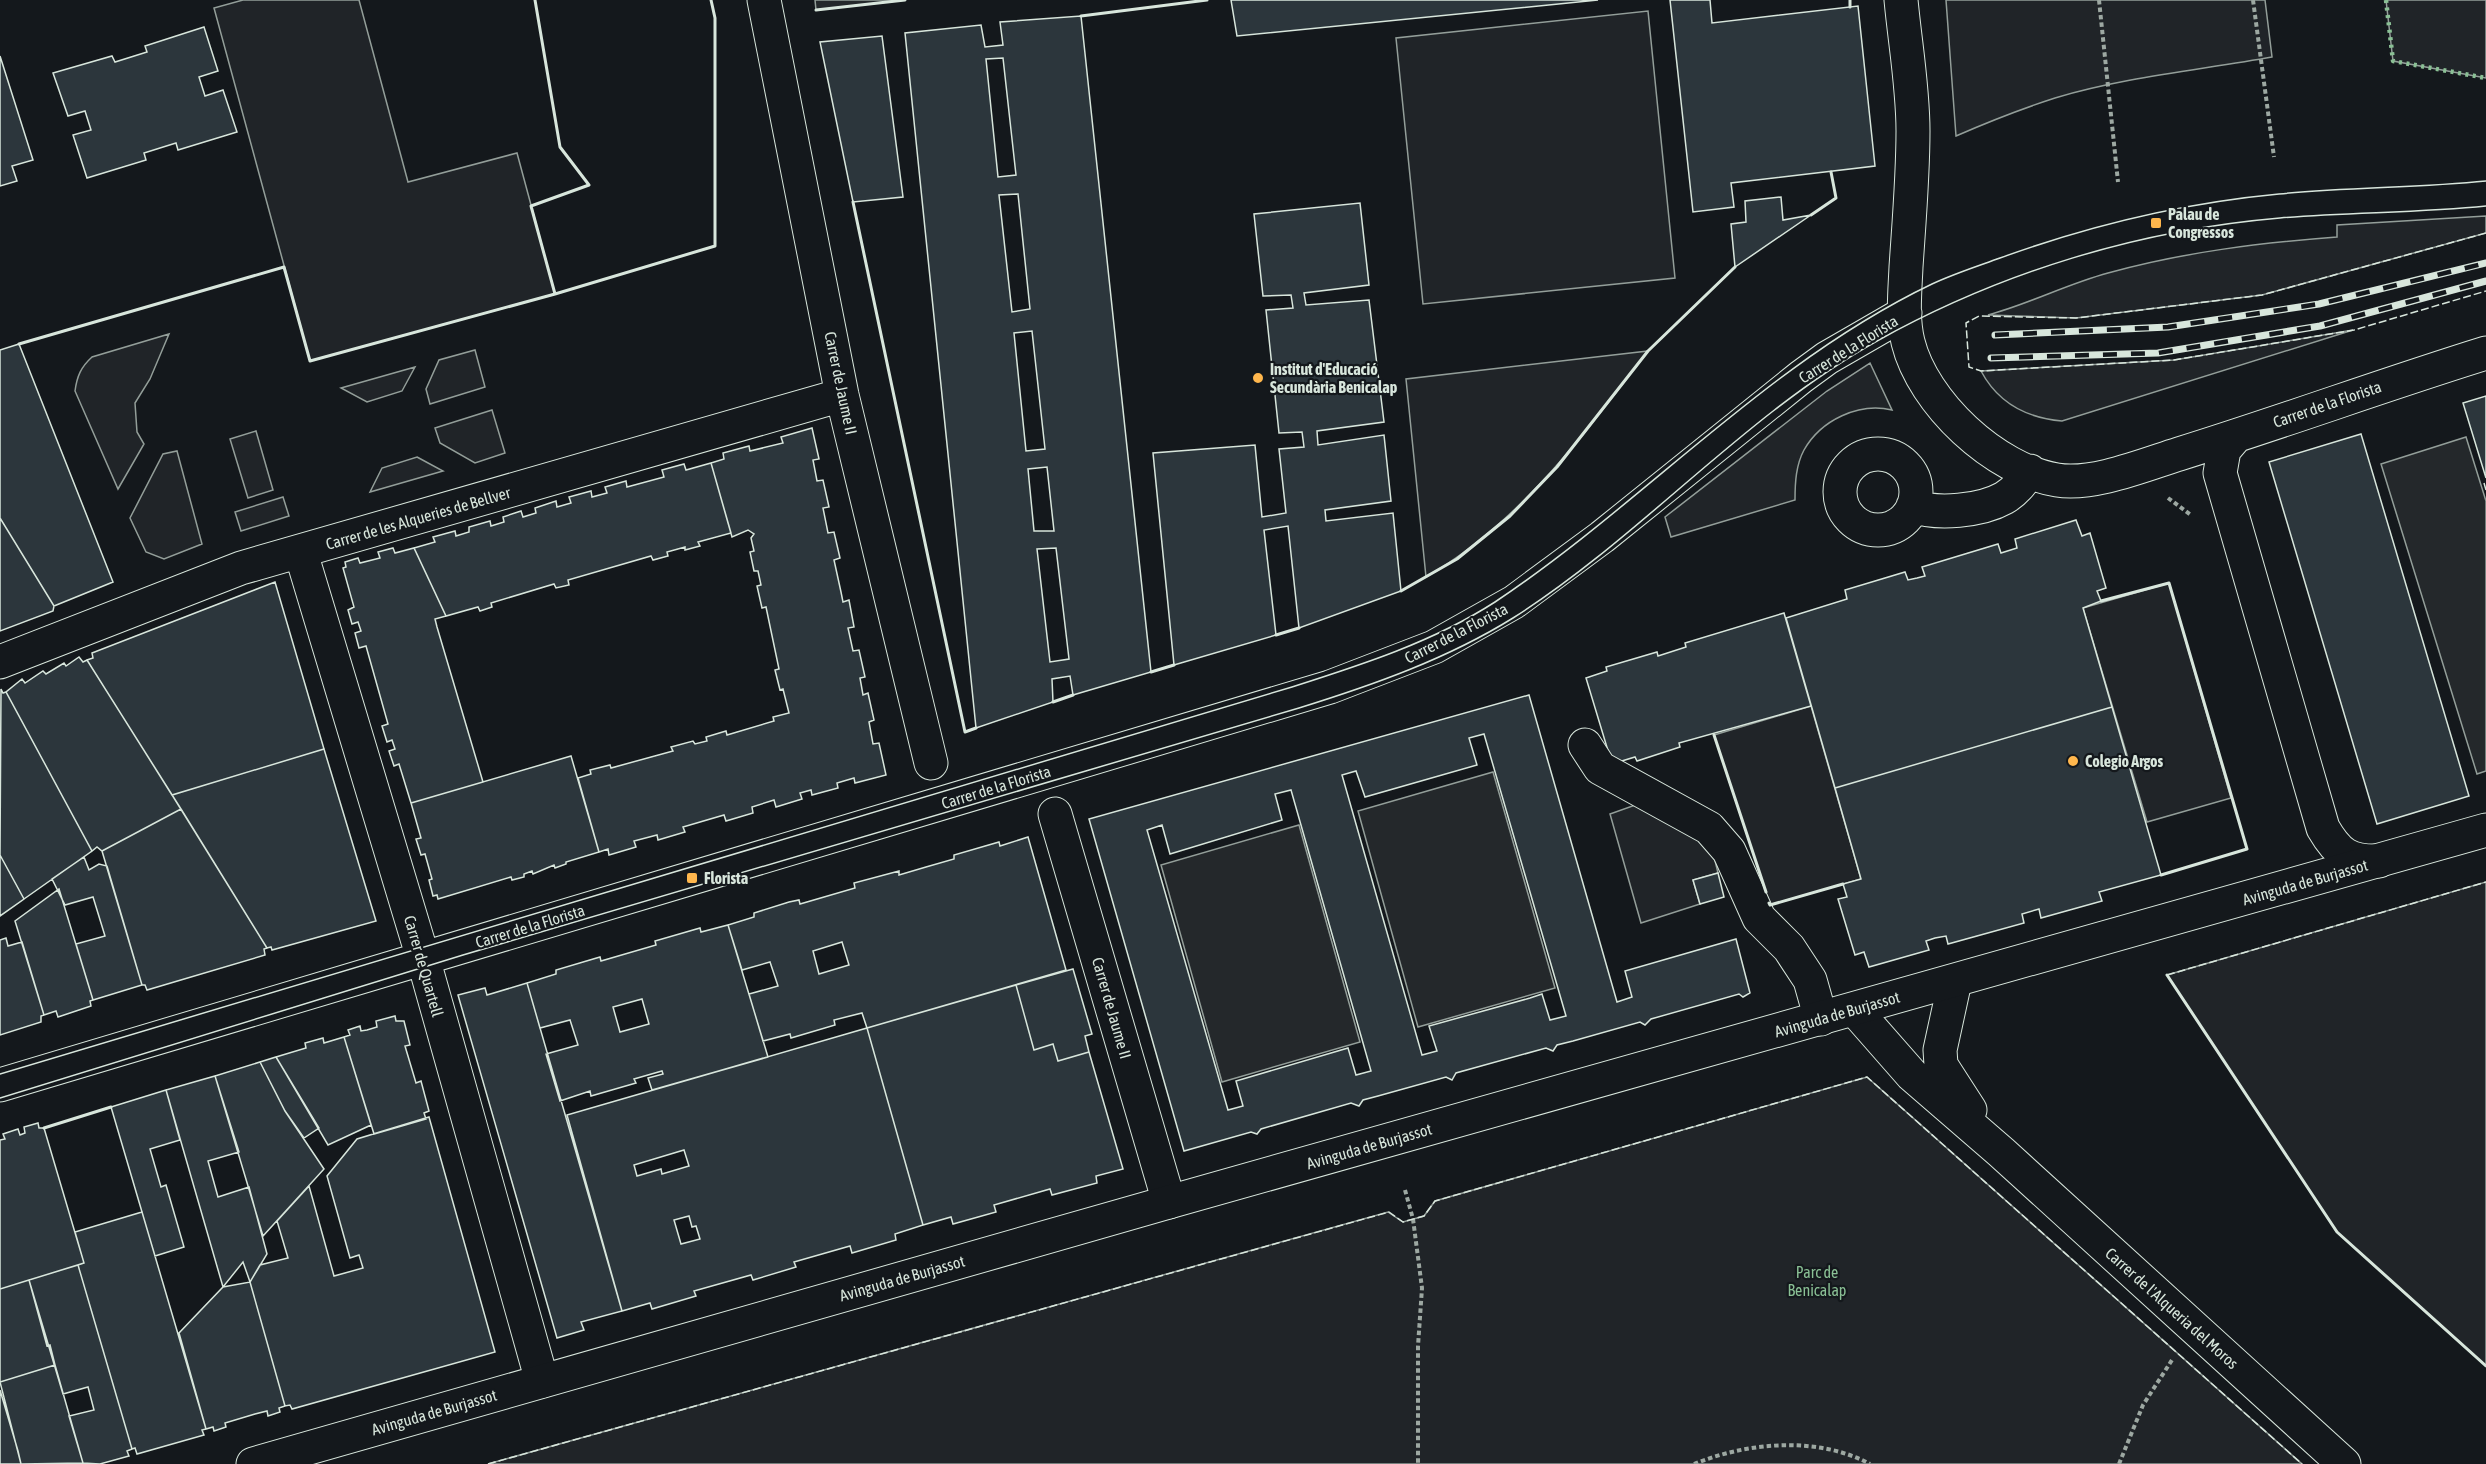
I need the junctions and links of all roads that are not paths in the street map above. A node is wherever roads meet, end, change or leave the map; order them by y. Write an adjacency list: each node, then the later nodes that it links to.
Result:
1 (764, 0): 5 (street, Carrer de Jaume II)
2 (1901, 0): 3 (street, Carrer de la Florista)
3 (1905, 313): 7 (street, Carrer de la Florista); 16 (street, Carrer de la Florista)
4 (2486, 353): 6 (street, Carrer de la Florista)
5 (842, 394): 9 (street, Carrer de les Alqueries de Bellver); 12 (street, Carrer de Jaume II)
6 (2236, 436): 7 (street, Carrer de la Florista); 15 (street)
7 (2030, 471): 8 (street)
8 (1912, 506)
9 (301, 553): 10 (street, Carrer de les Alqueries de Bellver); 16 (street, Carrer de Quartell)
10 (0, 662)
11 (1585, 745): 19 (street)
12 (932, 762)
13 (1055, 814): 22 (street, Carrer de Jaume II)
14 (2486, 830): 15 (street, Avinguda de Burjassot)
15 (2379, 861): 17 (street, Avinguda de Burjassot)
16 (423, 958): 20 (street, Carrer de la Florista); 23 (street, Carrer de Quartell)
17 (1955, 981): 18 (street, Avinguda de Burjassot); 21 (street, Carrer de l'Alqueria del Moros)
18 (1855, 1010): 19 (street, Avinguda de Burjassot); 21 (street, Carrer de l'Alqueria del Moros)
19 (1821, 1019): 22 (street, Avinguda de Burjassot)
20 (0, 1085)
21 (2001, 1152): 25 (street, Carrer de l'Alqueria del Moros)
22 (1169, 1202): 23 (street, Avinguda de Burjassot)
23 (542, 1381): 24 (street, Avinguda de Burjassot)
24 (264, 1463)
25 (2344, 1464)

